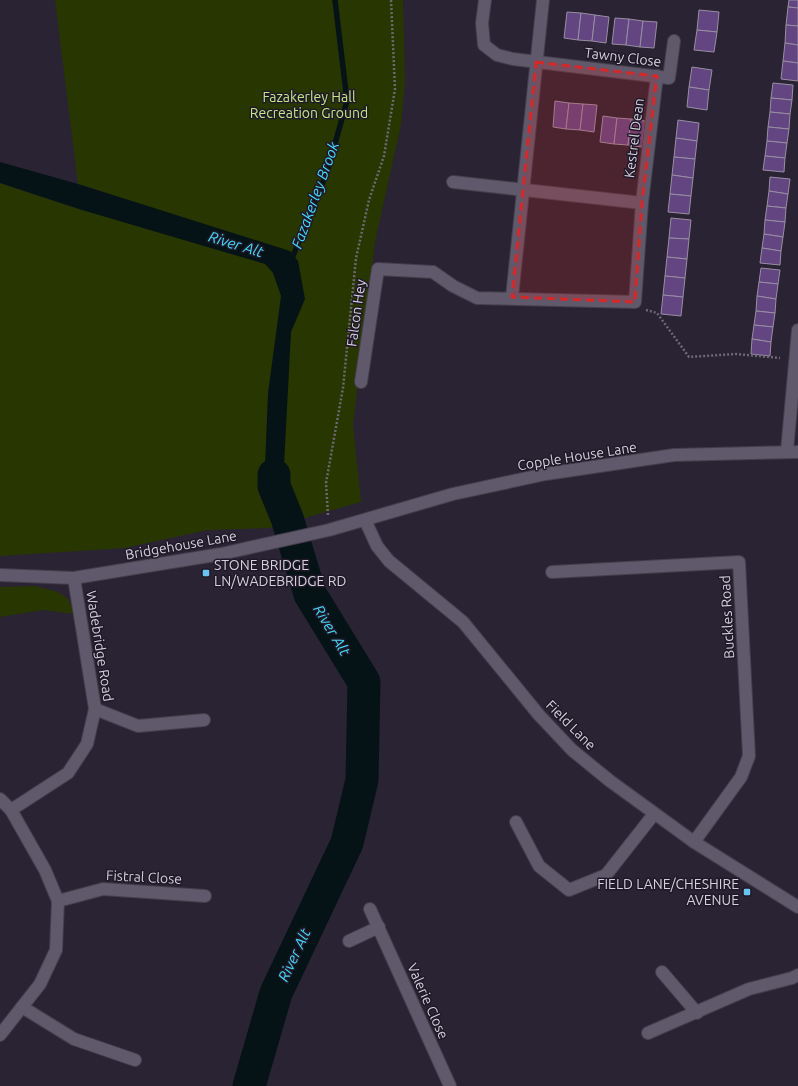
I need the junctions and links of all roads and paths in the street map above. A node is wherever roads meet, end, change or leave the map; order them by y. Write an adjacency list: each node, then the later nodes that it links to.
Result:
1 (391, 0): 17 (path)
2 (485, 0): 5 (street, Tawny Close)
3 (544, 0): 5 (street)
4 (674, 41): 6 (street, Tawny Close)
5 (536, 62): 6 (street, Tawny Close); 8 (street)
6 (657, 76): 9 (street, Kestrel Dean)
7 (453, 182): 8 (street)
8 (523, 190): 9 (street); 10 (street)
9 (642, 203): 11 (street, Kestrel Dean)
10 (512, 297): 11 (street, Falcon Hey); 14 (street, Falcon Hey)
11 (635, 302): 13 (path)
12 (798, 330): 13 (street)
13 (794, 359): 15 (street)
14 (361, 382)
15 (793, 451): 16 (street, Copple House Lane)
16 (365, 520): 17 (street, Bridgehouse Lane); 25 (street, Field Lane)
17 (329, 530): 20 (street, Bridgehouse Lane)
18 (552, 572): 27 (street, Buckles Road)
19 (0, 575): 20 (street, Bridgehouse Lane)
20 (74, 578): 21 (street, Wadebridge Road)
21 (95, 709): 22 (street); 24 (street, Wadebridge Road)
22 (204, 720)
23 (0, 799): 24 (street)
24 (11, 810): 29 (street)
25 (654, 814): 26 (street); 27 (street, Field Lane)
26 (516, 822)
27 (694, 842): 30 (street, Field Lane)
28 (205, 896): 29 (street, Fistral Close)
29 (58, 901): 36 (street)
30 (798, 907)
31 (370, 909): 32 (street, Valerie Close)
32 (379, 927): 33 (street); 41 (street, Valerie Close)
33 (348, 941)
34 (662, 972): 37 (street)
35 (798, 975): 37 (street)
36 (22, 1007): 39 (street); 40 (street)
37 (697, 1013): 38 (street)
38 (648, 1033)
39 (0, 1035)
40 (135, 1060)
41 (450, 1086)

